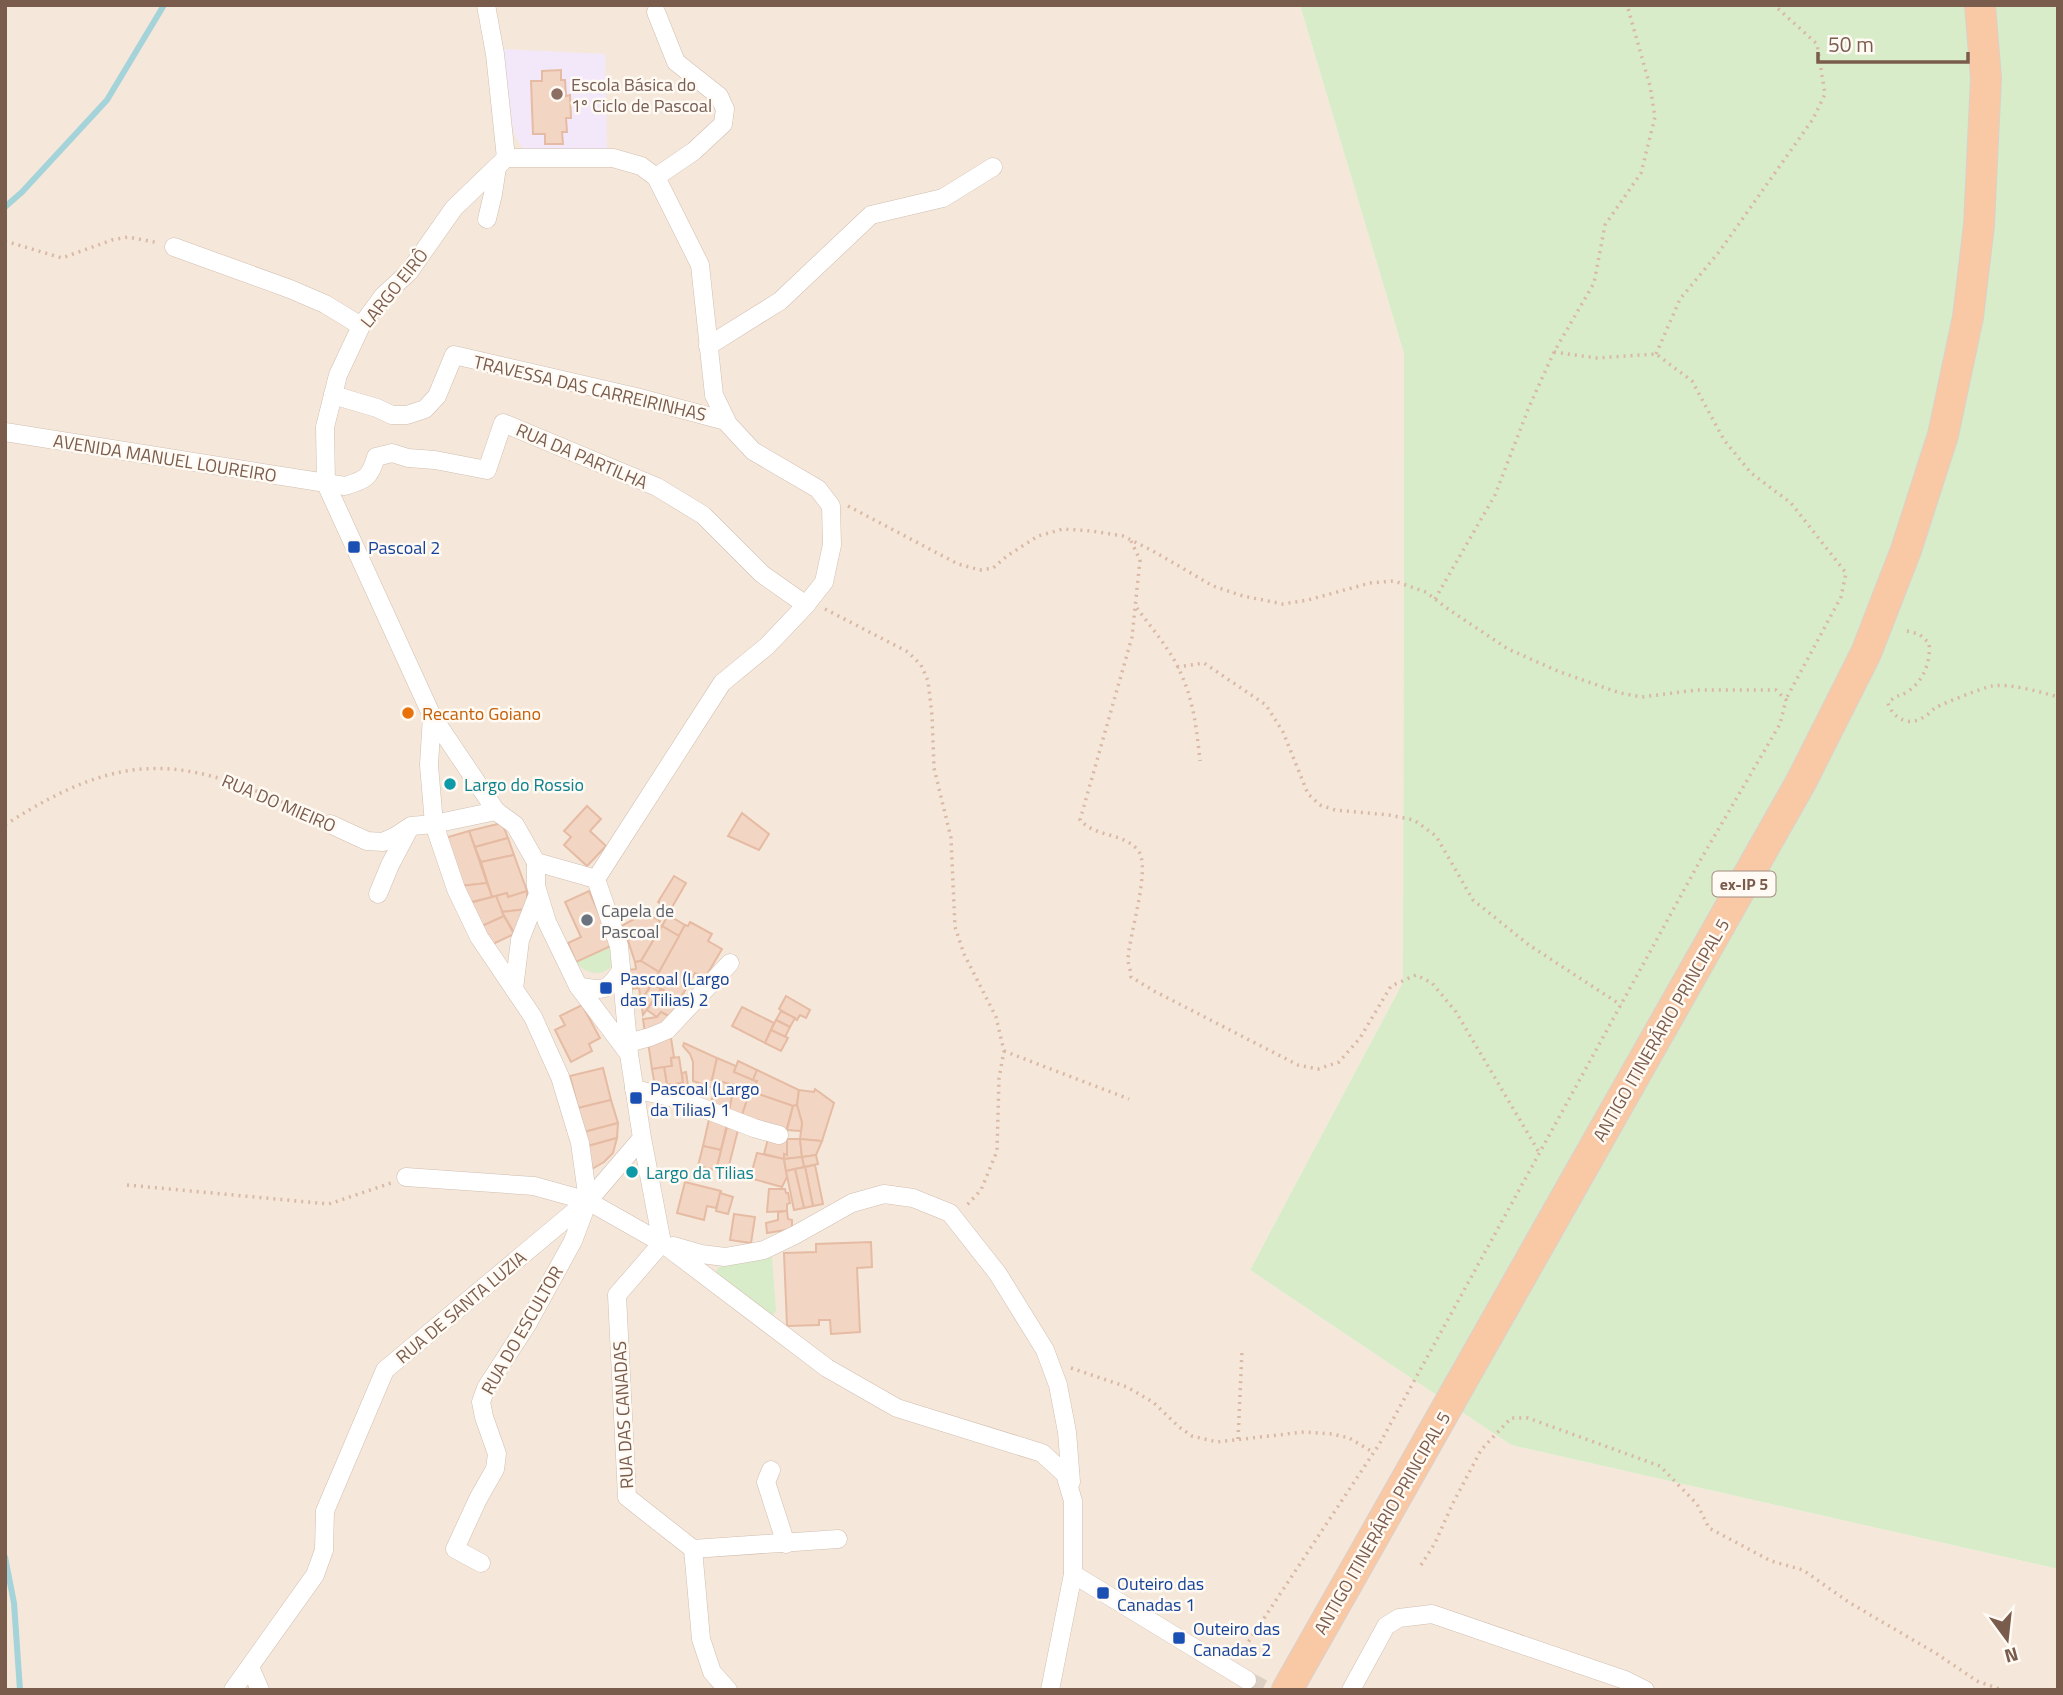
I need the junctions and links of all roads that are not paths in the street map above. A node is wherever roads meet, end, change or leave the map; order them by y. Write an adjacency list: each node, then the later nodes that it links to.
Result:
1 (486, 5): 4 (street)
2 (1980, 5): 50 (highway, ANTIGO ITINERÁRIO PRINCIPAL 5 / ex-IP 5)
3 (656, 12): 6 (street)
4 (501, 162): 6 (street); 7 (street); 9 (street, LARGO EIRÔ)
5 (993, 167): 10 (street)
6 (656, 177): 10 (street)
7 (487, 219)
8 (174, 247): 9 (street)
9 (361, 326): 11 (street, LARGO EIRÔ)
10 (708, 346): 12 (street)
11 (333, 396): 12 (street, TRAVESSA DAS CARREIRINHAS); 14 (street, LARGO EIRÔ)
12 (726, 421): 15 (street)
13 (5, 432): 14 (street, AVENIDA MANUEL LOUREIRO)
14 (326, 484): 15 (street, RUA DA PARTILHA); 16 (street)
15 (806, 606): 22 (street)
16 (432, 716): 17 (street); 19 (street)
17 (496, 811): 19 (street); 21 (street)
18 (330, 824): 20 (street, RUA DO MIEIRO)
19 (433, 824): 20 (street, RUA DO MIEIRO); 28 (street)
20 (411, 826): 23 (street)
21 (536, 862): 22 (street); 24 (street)
22 (596, 879): 26 (street)
23 (378, 894)
24 (538, 894): 27 (street); 28 (street)
25 (730, 963): 29 (street)
26 (621, 970): 27 (street); 29 (street)
27 (578, 986): 29 (street)
28 (514, 989): 34 (street)
29 (628, 1048): 30 (street)
30 (634, 1089): 31 (street); 32 (street)
31 (779, 1135)
32 (642, 1138): 34 (street); 35 (street)
33 (406, 1177): 34 (street)
34 (588, 1200): 35 (street); 41 (street, RUA DO ESCULTOR); 43 (street, RUA DE SANTA LUZIA)
35 (663, 1243): 37 (street); 37 (street); 40 (street, RUA DAS CANADAS)
36 (771, 1470): 39 (street)
37 (1073, 1501): 42 (street)
38 (838, 1539): 39 (street)
39 (786, 1544): 40 (street)
40 (693, 1549): 48 (street)
41 (481, 1563)
42 (1073, 1574): 44 (street); 49 (street)
43 (250, 1667): 46 (street, RUA DE SANTA LUZIA); 47 (street)
44 (1247, 1680)
45 (1623, 1685): 51 (street); 52 (street)
46 (233, 1690)
47 (260, 1690)
48 (727, 1690)
49 (1050, 1690)
50 (1287, 1690)
51 (1351, 1690)
52 (1645, 1690)

